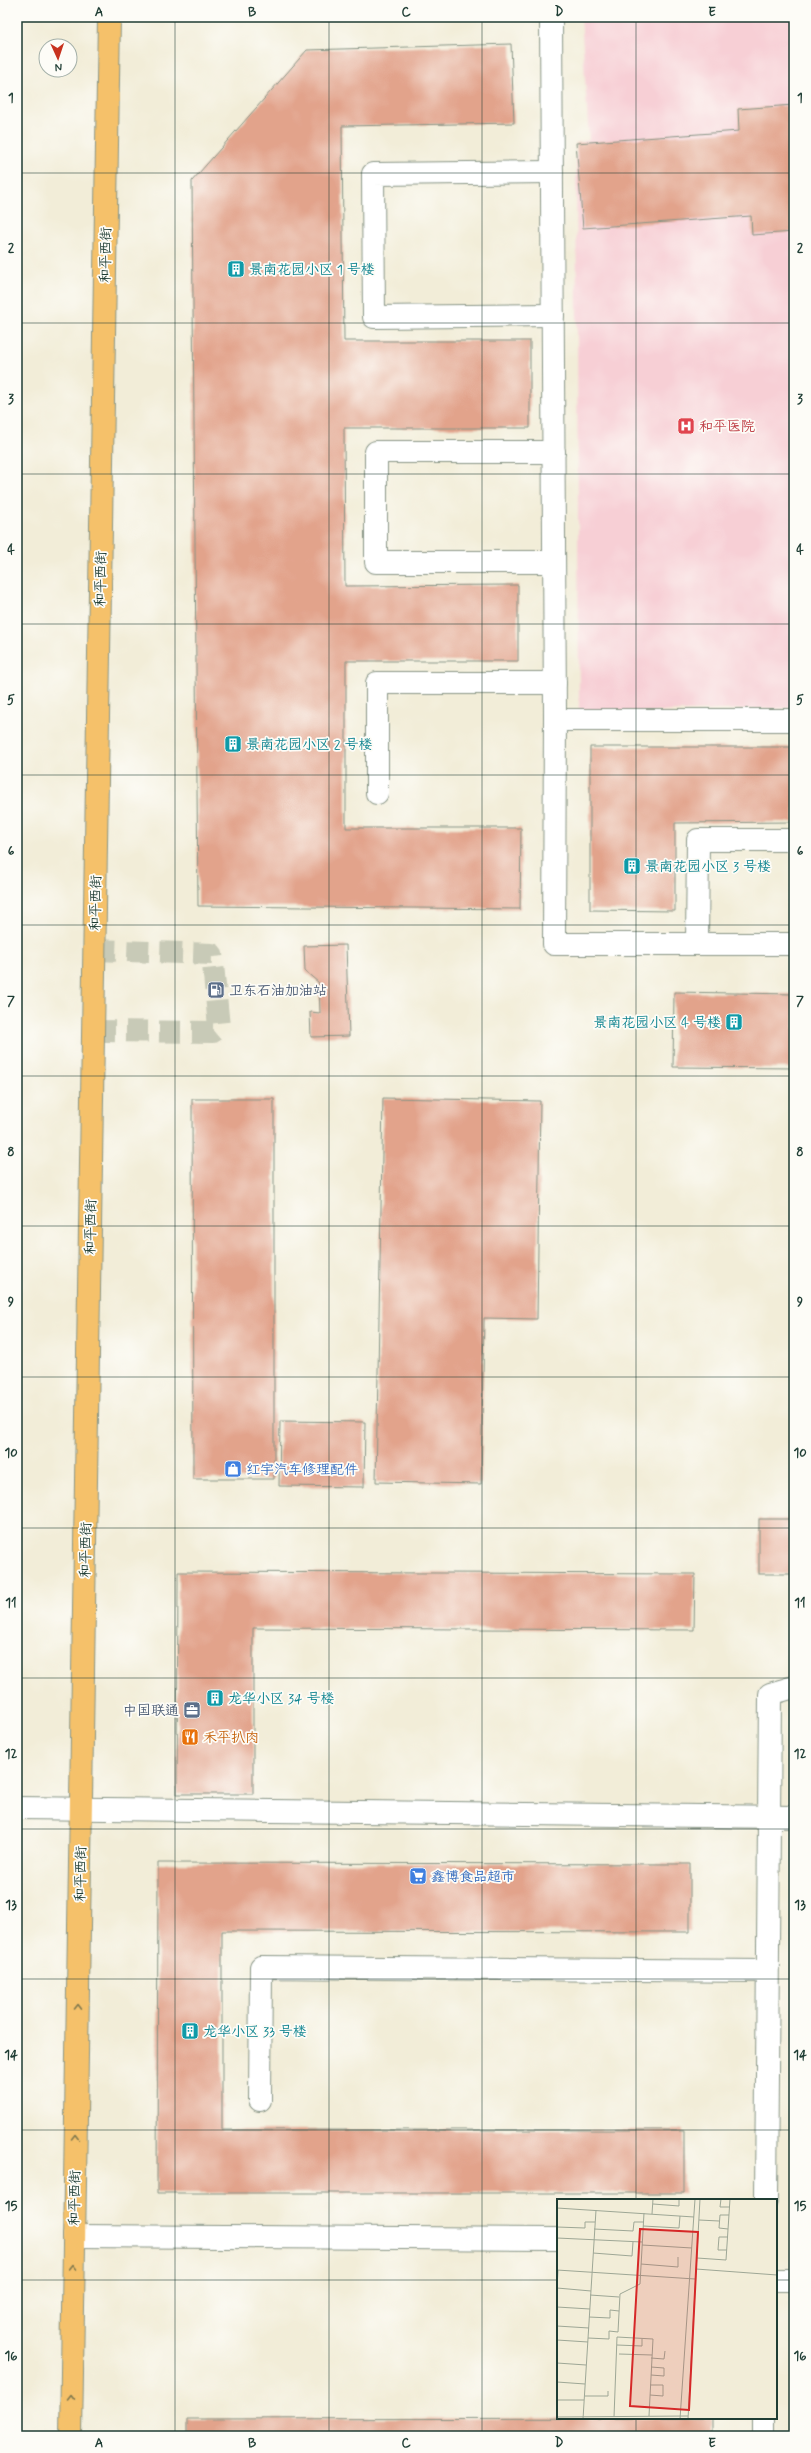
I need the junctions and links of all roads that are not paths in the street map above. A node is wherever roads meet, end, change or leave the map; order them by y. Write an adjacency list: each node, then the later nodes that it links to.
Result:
1 (109, 17): 16 (main road, 和平西街)
2 (551, 17): 3 (street)
3 (552, 172): 4 (street); 4 (street)
4 (553, 315): 5 (street)
5 (554, 452): 6 (street); 6 (street)
6 (554, 562): 7 (street)
7 (555, 683): 8 (street); 10 (street)
8 (555, 720): 9 (street); 12 (street)
9 (794, 720)
10 (377, 793)
11 (794, 840): 12 (street)
12 (698, 944): 13 (street)
13 (794, 944)
14 (794, 1687): 17 (street)
15 (17, 1808): 16 (street)
16 (81, 1808): 17 (street); 22 (main road, 和平西街, one-way to 16)
17 (769, 1816): 18 (street); 19 (street)
18 (794, 1817)
19 (767, 1971): 20 (street); 21 (street)
20 (260, 2100)
21 (766, 2199)
22 (74, 2236): 23 (street); 27 (main road, 和平西街, one-way to 22)
23 (557, 2239)
24 (777, 2280): 25 (street)
25 (794, 2280)
26 (763, 2419): 28 (street)
27 (71, 2436)
28 (763, 2436)

